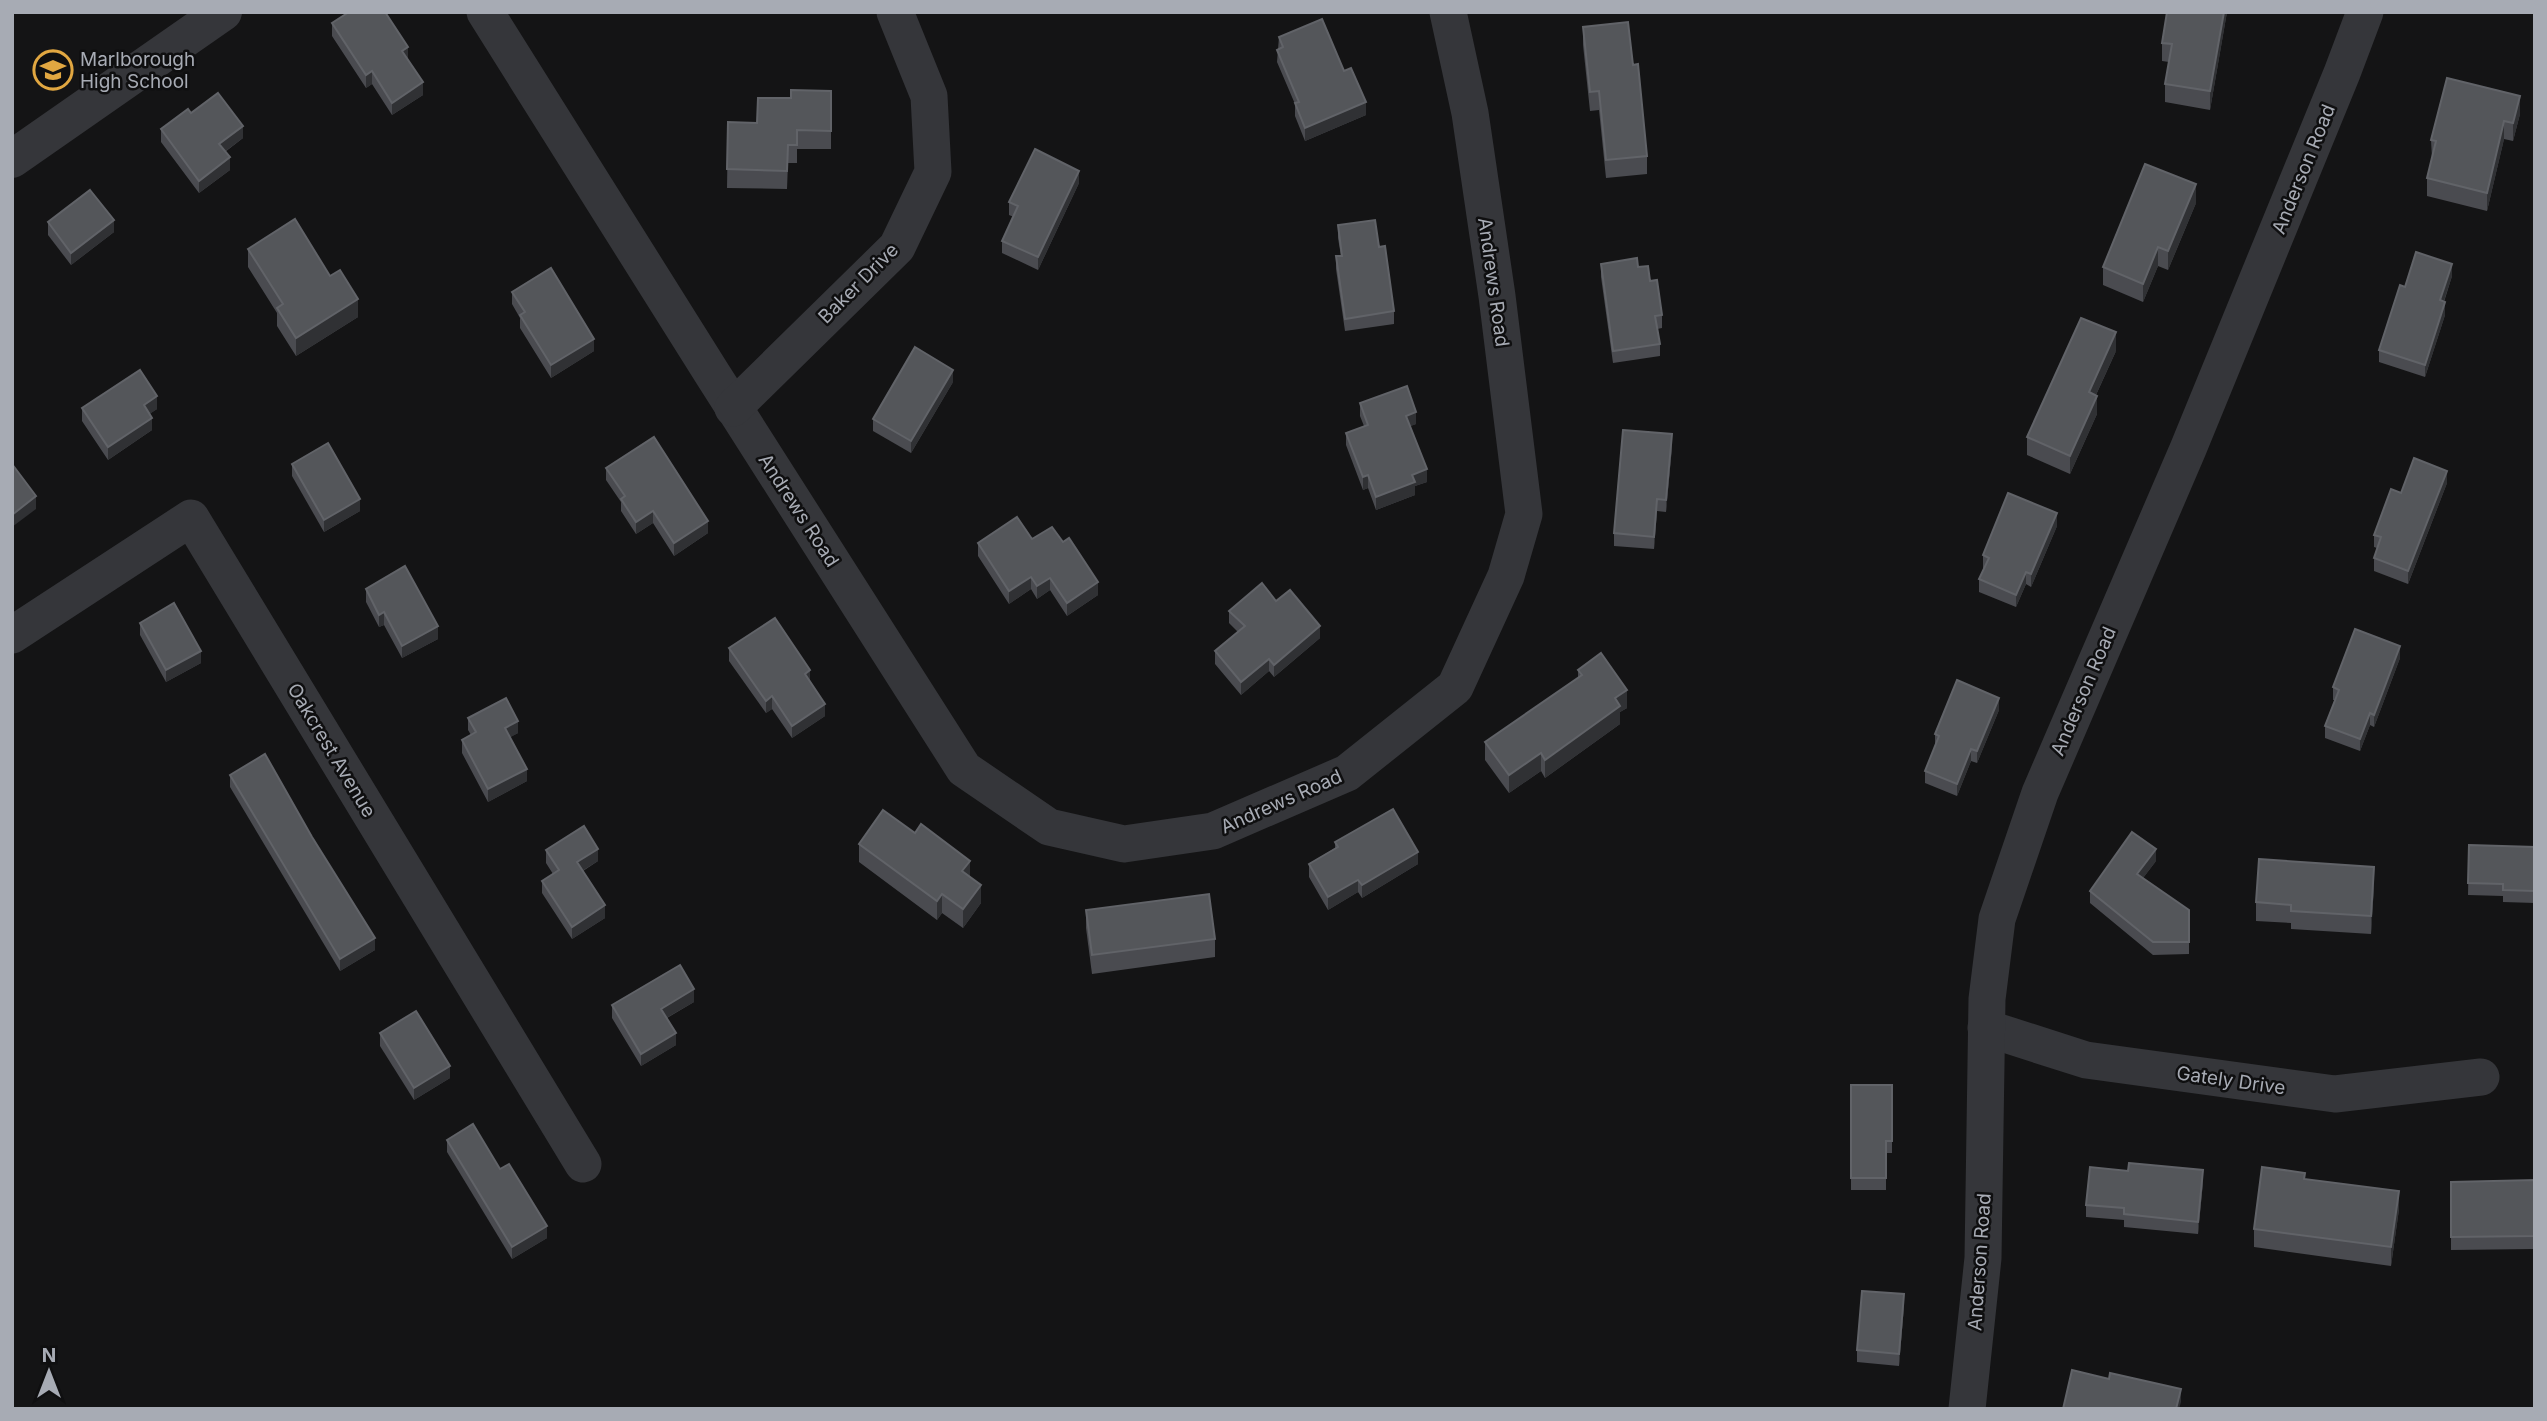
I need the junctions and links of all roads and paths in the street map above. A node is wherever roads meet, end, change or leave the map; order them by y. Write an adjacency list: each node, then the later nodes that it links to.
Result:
1 (223, 12): 6 (street)
2 (485, 12): 7 (street, Andrews Road)
3 (895, 12): 7 (street, Baker Drive)
4 (1448, 12): 7 (street, Andrews Road)
5 (2365, 12): 9 (street, Anderson Road)
6 (12, 159)
7 (733, 408)
8 (12, 635): 11 (street, Oakcrest Avenue)
9 (1986, 1028): 10 (street, Gately Drive); 12 (street, Anderson Road)
10 (2481, 1077)
11 (583, 1164)
12 (1967, 1409)

